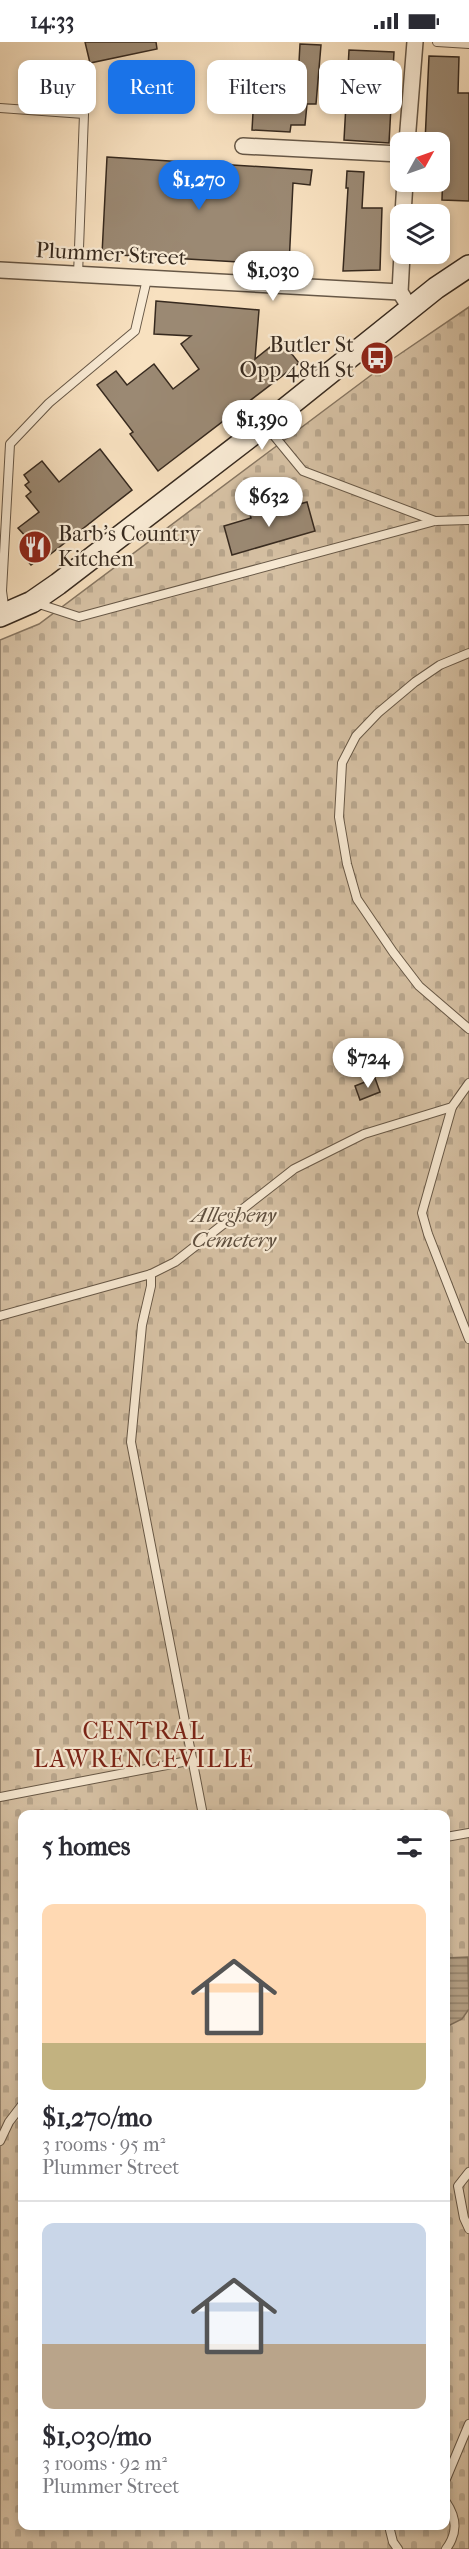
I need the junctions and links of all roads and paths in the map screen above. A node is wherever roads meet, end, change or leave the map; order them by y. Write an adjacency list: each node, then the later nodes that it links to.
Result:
1 (415, 42): 5 (street)
2 (437, 42): 3 (lane)
3 (469, 44)
4 (0, 108): 11 (lane)
5 (408, 132)
6 (243, 146): 7 (street)
7 (390, 153)
8 (403, 264): 13 (street)
9 (469, 267): 13 (main road)
10 (0, 270): 11 (street, Plummer Street)
11 (78, 275): 12 (street, Plummer Street)
12 (147, 279): 13 (street, Plummer Street); 18 (lane)
13 (405, 300): 14 (main road)
14 (264, 425): 16 (lane); 17 (main road)
15 (469, 520): 16 (lane)
16 (435, 521): 17 (lane)
17 (32, 602): 18 (main road)
18 (3, 616)
19 (469, 652): 20 (lane)
20 (469, 1029)
21 (469, 1083): 22 (lane)
22 (453, 1107): 23 (lane); 25 (lane)
23 (151, 1274): 24 (lane); 26 (lane)
24 (0, 1316)
25 (469, 1339)
26 (193, 1761): 27 (lane); 28 (lane)
27 (0, 1797)
28 (202, 1810)
29 (469, 1833): 30 (lane)
30 (450, 1836)
31 (18, 2110): 32 (lane)
32 (0, 2141)
33 (469, 2172): 34 (lane)
34 (469, 2229)
35 (469, 2424): 36 (lane)
36 (450, 2469)
37 (450, 2508): 40 (lane)
38 (390, 2530): 39 (lane)
39 (398, 2549)
40 (446, 2549)

